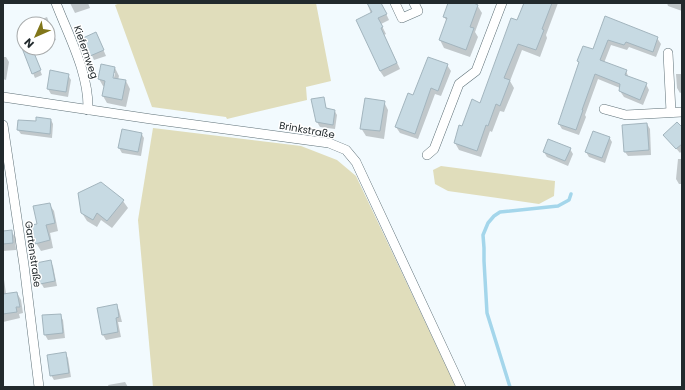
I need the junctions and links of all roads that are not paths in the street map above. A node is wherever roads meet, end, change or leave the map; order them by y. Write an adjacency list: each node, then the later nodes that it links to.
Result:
1 (56, 3): 9 (street, Kiefernweg)
2 (395, 3): 3 (street)
3 (414, 3)
4 (492, 3): 5 (street)
5 (502, 5): 13 (street)
6 (668, 53): 10 (street)
7 (3, 97): 9 (street, Brinkstraße)
8 (604, 109): 10 (street)
9 (88, 110): 15 (street, Brinkstraße)
10 (671, 112): 11 (street)
11 (682, 112)
12 (3, 125): 14 (street, Gartenstraße)
13 (428, 155)
14 (39, 387)
15 (462, 387)

